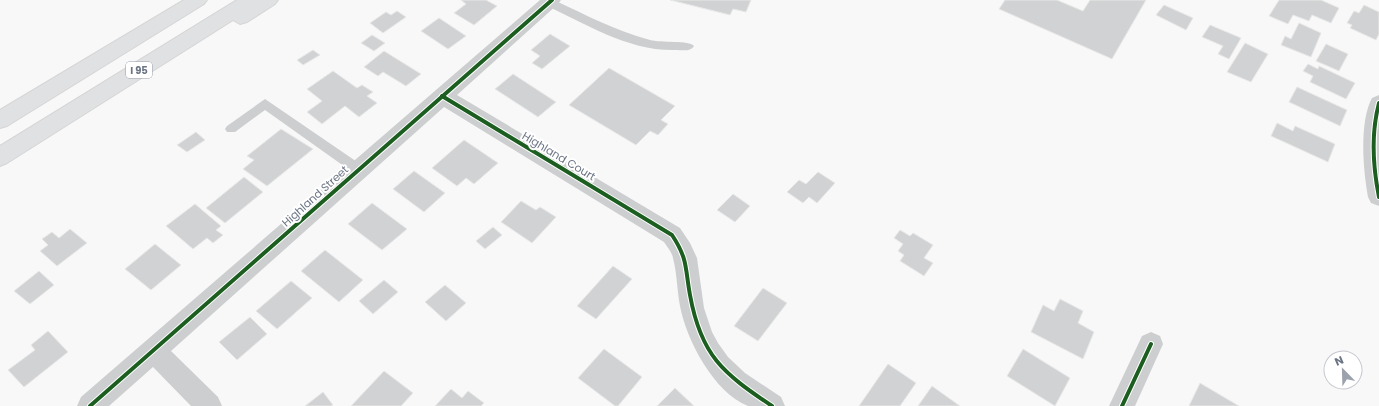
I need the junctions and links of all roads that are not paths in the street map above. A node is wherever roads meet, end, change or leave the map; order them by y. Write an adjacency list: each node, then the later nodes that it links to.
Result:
1 (170, 0): 9 (highway)
2 (198, 0): 10 (highway, I 95)
3 (251, 0): 12 (highway, I 95)
4 (269, 0): 12 (highway)
5 (551, 1): 6 (lane); 7 (street, Highland Street)
6 (688, 46)
7 (442, 96): 14 (street, Highland Street); 20 (street, Highland Court)
8 (1379, 103): 15 (street)
9 (0, 109)
10 (0, 120)
11 (231, 129): 14 (lane)
12 (26, 141): 13 (highway, I 95)
13 (0, 157)
14 (359, 170): 17 (street, Highland Street)
15 (1379, 197)
16 (1151, 344): 21 (street)
17 (154, 351): 18 (street, Highland Street); 19 (street)
18 (90, 406)
19 (209, 406)
20 (772, 406)
21 (1122, 406)

